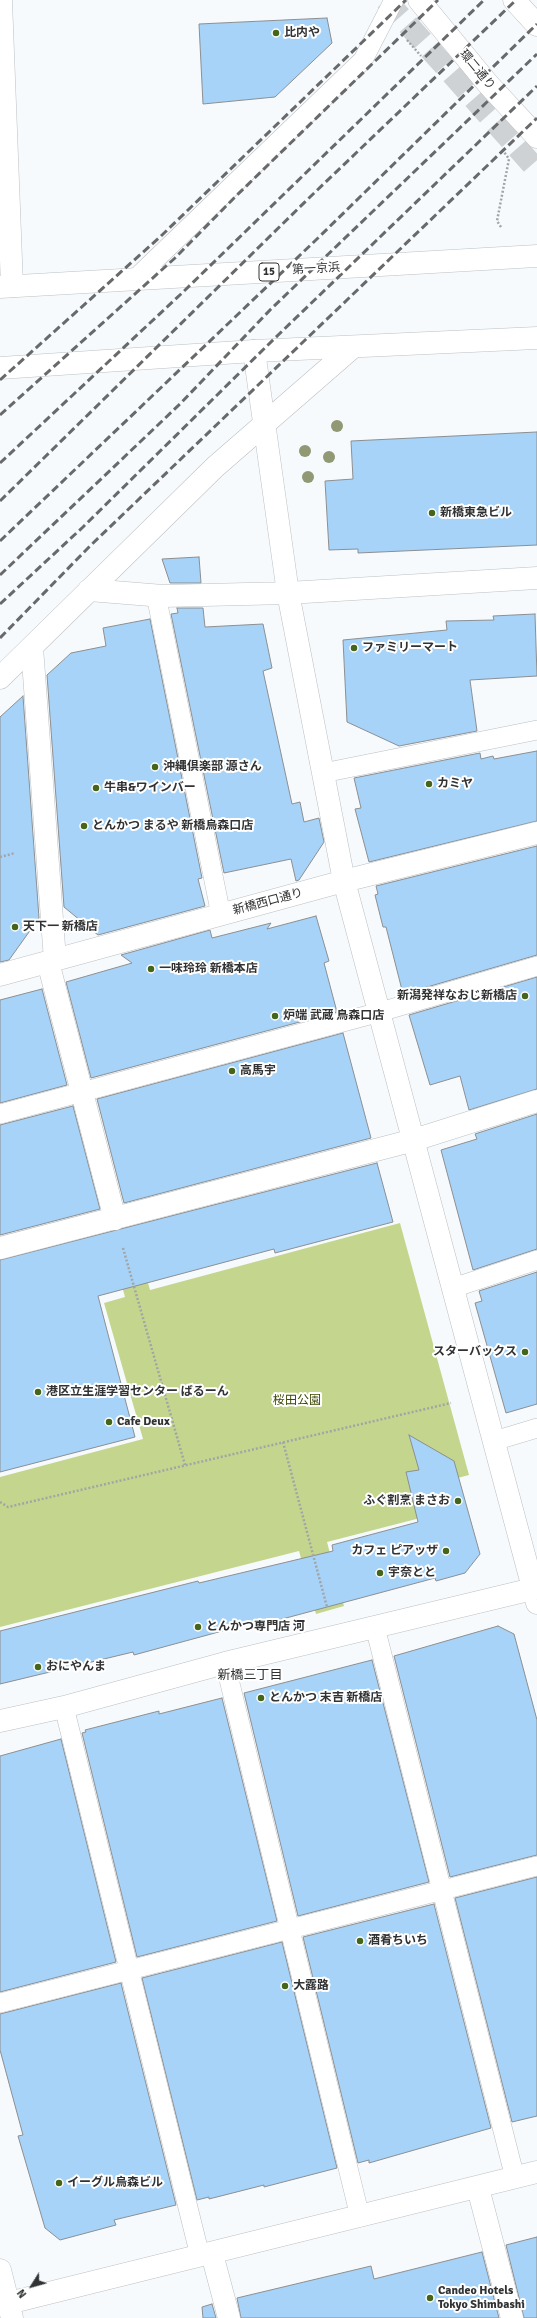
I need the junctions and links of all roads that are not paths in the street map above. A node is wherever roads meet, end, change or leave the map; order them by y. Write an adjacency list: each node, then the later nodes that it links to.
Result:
1 (394, 0): 8 (lane)
2 (419, 0): 6 (main road, 環二通り)
3 (5, 1): 9 (main road)
4 (519, 2): 5 (main road)
5 (537, 25)
6 (537, 137)
7 (537, 256): 8 (main road, 第一京浜 / 15)
8 (135, 279): 9 (main road, 第一京浜 / 15)
9 (6, 286)
10 (537, 338): 11 (main road)
11 (353, 347): 12 (main road); 14 (main road)
12 (254, 351): 13 (main road); 14 (main road)
13 (0, 368)
14 (264, 424): 16 (main road); 17 (main road)
15 (537, 578): 17 (main road)
16 (88, 590): 18 (main road); 19 (main road)
17 (288, 593): 18 (main road); 22 (main road)
18 (156, 595): 25 (lane)
19 (32, 647): 20 (main road); 26 (main road)
20 (0, 678)
21 (537, 730): 22 (lane)
22 (323, 773): 24 (main road)
23 (537, 833): 24 (main road, 新橋西口通り)
24 (344, 881): 25 (main road, 新橋西口通り); 29 (main road)
25 (220, 915): 26 (main road, 新橋西口通り)
26 (51, 961): 28 (main road, 新橋西口通り); 30 (main road)
27 (537, 966): 29 (lane)
28 (0, 975)
29 (380, 1012): 30 (lane); 33 (main road)
30 (82, 1092): 32 (lane); 34 (main road)
31 (537, 1101): 33 (main road)
32 (0, 1114)
33 (414, 1140): 34 (main road); 37 (main road)
34 (115, 1218): 35 (main road)
35 (0, 1248)
36 (537, 1260): 37 (lane)
37 (453, 1288): 39 (main road)
38 (537, 1428): 39 (lane)
39 (494, 1441): 40 (main road)
40 (536, 1593): 41 (main road)
41 (375, 1627): 42 (main road); 46 (lane)
42 (225, 1663): 43 (main road); 47 (lane)
43 (64, 1707): 44 (main road); 48 (lane)
44 (0, 1721)
45 (537, 1866): 46 (lane)
46 (441, 1890): 47 (lane); 51 (lane)
47 (291, 1929): 48 (lane); 53 (lane)
48 (130, 1971): 49 (lane); 54 (lane)
49 (0, 2003)
50 (537, 2172): 51 (main road)
51 (515, 2178): 52 (main road)
52 (478, 2188): 53 (main road); 58 (main road)
53 (360, 2217): 54 (main road)
54 (206, 2255): 56 (main road); 57 (main road)
55 (0, 2270): 56 (main road)
56 (7, 2309)
57 (229, 2318)
58 (512, 2318)

